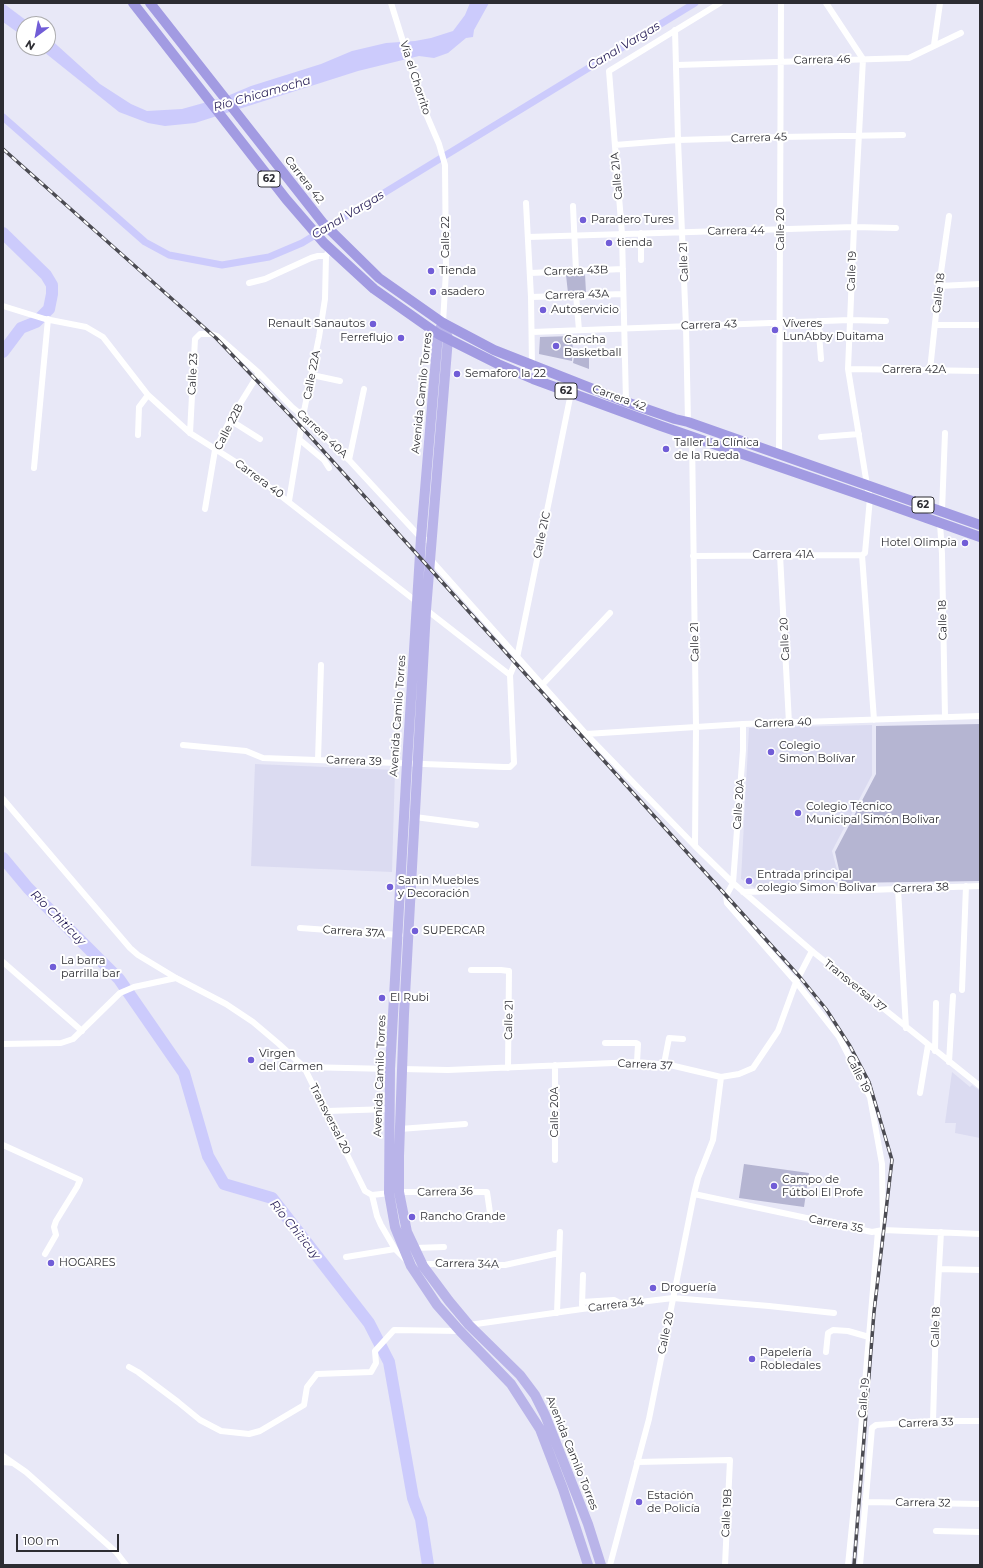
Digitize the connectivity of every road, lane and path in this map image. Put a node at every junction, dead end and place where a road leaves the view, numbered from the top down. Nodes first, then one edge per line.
1 (133, 3) edge
2 (150, 3) edge
3 (391, 3) edge
4 (720, 3) edge
5 (781, 3) edge
6 (826, 3) edge
7 (940, 3) edge
8 (675, 30) junction
9 (961, 33) dead end
10 (934, 44) junction
11 (863, 59) junction
12 (781, 61) junction
13 (677, 65) junction
14 (903, 135) dead end
15 (858, 136) junction
16 (780, 137) junction
17 (678, 140) junction
18 (615, 145) junction
19 (441, 152) joint
20 (526, 203) dead end
21 (573, 206) dead end
22 (949, 216) dead end
23 (854, 227) junction
24 (896, 228) dead end
25 (781, 230) junction
26 (683, 232) junction
27 (641, 233) junction
28 (574, 234) junction
29 (622, 234) junction
30 (528, 237) junction
31 (327, 249) junction
32 (642, 260) dead end
33 (623, 269) junction
34 (576, 271) junction
35 (530, 273) junction
36 (249, 283) dead end
37 (980, 284) edge
38 (939, 286) junction
39 (623, 294) junction
40 (576, 295) junction
41 (531, 297) junction
42 (3, 306) edge
43 (47, 319) junction
44 (850, 320) junction
45 (818, 321) junction
46 (886, 321) dead end
47 (780, 323) junction
48 (443, 324) junction
49 (935, 325) junction
50 (980, 325) edge
51 (686, 326) junction
52 (624, 328) junction
53 (578, 330) junction
54 (532, 332) junction
55 (438, 334) junction
56 (217, 336) joint
57 (448, 338) junction
58 (821, 359) dead end
59 (532, 366) junction
60 (848, 369) junction
61 (930, 370) junction
62 (980, 370) edge
63 (259, 373) junction
64 (312, 376) junction
65 (340, 381) dead end
66 (364, 389) dead end
67 (572, 393) junction
68 (148, 395) junction
69 (626, 402) junction
70 (304, 416) junction
71 (230, 420) junction
72 (688, 422) junction
73 (945, 432) dead end
74 (190, 433) junction
75 (138, 434) dead end
76 (859, 434) junction
77 (692, 437) junction
78 (821, 437) dead end
79 (260, 439) dead end
80 (300, 440) junction
81 (216, 450) junction
82 (780, 455) junction
83 (349, 460) junction
84 (34, 468) dead end
85 (329, 468) dead end
86 (867, 485) junction
87 (870, 498) junction
88 (289, 501) junction
89 (206, 509) dead end
90 (942, 511) junction
91 (940, 523) junction
92 (980, 525) edge
93 (421, 538) junction
94 (980, 538) edge
95 (432, 542) junction
96 (780, 555) junction
97 (862, 555) junction
98 (694, 556) junction
99 (431, 560) junction
100 (417, 602) junction
101 (426, 610) junction
102 (610, 613) dead end
103 (517, 658) junction
104 (321, 665) dead end
105 (510, 675) junction
106 (542, 685) junction
107 (980, 716) edge
108 (945, 717) junction
109 (874, 720) junction
110 (789, 723) junction
111 (744, 724) junction
112 (696, 727) junction
113 (586, 734) junction
114 (183, 745) dead end
115 (318, 760) junction
116 (407, 763) junction
117 (418, 763) junction
118 (3, 799) edge
119 (415, 817) junction
120 (476, 825) dead end
121 (695, 846) junction
122 (733, 883) junction
123 (966, 886) junction
124 (980, 886) edge
125 (898, 889) junction
126 (743, 892) junction
127 (300, 928) dead end
128 (397, 935) junction
129 (408, 936) junction
130 (812, 951) junction
131 (3, 962) edge
132 (471, 970) dead end
133 (176, 978) junction
134 (796, 982) junction
135 (962, 990) dead end
136 (953, 996) dead end
137 (936, 1003) dead end
138 (906, 1028) junction
139 (82, 1031) junction
140 (683, 1039) dead end
141 (605, 1043) dead end
142 (3, 1044) edge
143 (928, 1045) junction
144 (935, 1050) junction
145 (637, 1062) junction
146 (949, 1062) junction
147 (664, 1064) junction
148 (555, 1065) junction
149 (304, 1067) junction
150 (508, 1068) junction
151 (390, 1069) junction
152 (402, 1069) junction
153 (721, 1077) junction
154 (980, 1086) edge
155 (920, 1093) dead end
156 (390, 1109) junction
157 (327, 1112) junction
158 (466, 1124) dead end
159 (400, 1130) junction
160 (3, 1145) edge
161 (555, 1160) dead end
162 (394, 1193) junction
163 (694, 1194) junction
164 (372, 1195) junction
165 (491, 1220) dead end
166 (880, 1230) junction
167 (560, 1232) dead end
168 (941, 1232) junction
169 (980, 1234) edge
170 (444, 1247) dead end
171 (415, 1248) junction
172 (395, 1249) junction
173 (559, 1253) junction
174 (45, 1254) dead end
175 (346, 1257) dead end
176 (422, 1264) junction
177 (411, 1266) junction
178 (939, 1269) junction
179 (980, 1270) edge
180 (583, 1275) dead end
181 (673, 1298) junction
182 (582, 1305) junction
183 (557, 1313) junction
184 (834, 1313) dead end
185 (469, 1324) junction
186 (460, 1331) junction
187 (869, 1338) junction
188 (826, 1352) dead end
189 (129, 1367) dead end
190 (933, 1421) junction
191 (980, 1421) edge
192 (872, 1428) joint
193 (3, 1456) edge
194 (3, 1462) edge
195 (637, 1462) junction
196 (13, 1463) junction
197 (865, 1502) junction
198 (980, 1504) edge
199 (936, 1531) dead end
200 (980, 1532) edge
201 (126, 1565) edge
202 (588, 1565) edge
203 (601, 1565) edge
204 (610, 1565) edge
205 (725, 1565) edge
206 (848, 1565) edge
207 (860, 1565) edge

1 - 31 highway, Carrera 42 / 62
2 - 48 highway, Carrera 42 / 62
3 - 19 street, Vía el Chorrito
4 - 8 street
5 - 12 street, Calle 20
6 - 11 street
7 - 10 street
8 - 13 street, Calle 21
8 - 18 street, Calle 21A
9 - 10 street, Carrera 46
10 - 11 street, Carrera 46
11 - 12 street, Carrera 46
11 - 15 street, Calle 19
12 - 13 street, Carrera 46
12 - 16 street, Calle 20
13 - 17 street, Calle 21
14 - 15 street, Carrera 45
15 - 16 street, Carrera 45
15 - 23 street, Calle 19
16 - 17 street, Carrera 45
16 - 25 street, Calle 20
17 - 18 street, Carrera 45
17 - 26 street, Calle 21
18 - 29 street, Calle 21A
19 - 48 street, Calle 22
20 - 30 street
21 - 28 street
22 - 38 street, Calle 18
23 - 24 street, Carrera 44
23 - 25 street, Carrera 44
23 - 44 street, Calle 19
25 - 26 street, Carrera 44
25 - 47 street, Calle 20
26 - 27 street, Carrera 44
26 - 51 street, Calle 21
27 - 29 street, Carrera 44
27 - 32 street
28 - 29 street, Carrera 44
28 - 30 street, Carrera 44
28 - 34 street
29 - 33 street, Calle 21A
30 - 35 street
31 - 36 street
31 - 55 highway, Carrera 42 / 62
31 - 64 street, Calle 22A
33 - 34 street, Carrera 43B
33 - 39 street, Calle 21A
34 - 35 street, Carrera 43B
35 - 41 street
37 - 38 street
38 - 49 street, Calle 18
39 - 40 street, Carrera 43A
39 - 52 street, Calle 21A
40 - 41 street, Carrera 43A
40 - 53 street
41 - 54 street
42 - 43 street, Carrera 40
43 - 68 street, Carrera 40
43 - 84 street
44 - 45 street, Carrera 43
44 - 46 street, Carrera 43
44 - 60 street, Calle 19
45 - 47 street, Carrera 43
45 - 58 street
47 - 51 street, Carrera 43
47 - 82 street, Calle 20
48 - 55 main road, Avenida Camilo Torres
48 - 57 main road, Avenida Camilo Torres
48 - 59 highway, Carrera 42 / 62
49 - 50 street
49 - 61 street, Calle 18
51 - 52 street, Carrera 43
51 - 72 street, Calle 21
52 - 53 street, Carrera 43
52 - 69 street, Calle 21A
53 - 54 street, Carrera 43
54 - 59 street
55 - 57 highway, Carrera 42 / 62
55 - 93 main road, Avenida Camilo Torres
56 - 63 street, Carrera 40A
56 - 74 street, Calle 23
57 - 67 highway, Carrera 42 / 62
57 - 95 main road, Avenida Camilo Torres
59 - 69 highway, Carrera 42 / 62
60 - 61 street, Carrera 42A
60 - 76 street, Calle 19
61 - 62 street, Carrera 42A
63 - 70 street, Carrera 40A
63 - 71 street, Calle 22B
64 - 65 street
64 - 70 street, Calle 22A
66 - 83 street
67 - 77 highway, Carrera 42 / 62
67 - 103 street, Calle 21C
68 - 74 street, Carrera 40
68 - 75 street
69 - 72 highway, Carrera 42 / 62
70 - 80 street, Calle 22A
70 - 83 street, Carrera 40A
71 - 79 street
71 - 81 street, Calle 22B
72 - 82 highway, Carrera 42 / 62
73 - 90 street
74 - 81 street, Carrera 40
76 - 78 street
76 - 86 street, Calle 19
77 - 87 highway, Carrera 42 / 62
77 - 98 street, Calle 21
80 - 85 street
80 - 88 street, Calle 22A
81 - 88 street, Carrera 40
81 - 89 street, Calle 22B
82 - 86 highway, Carrera 42 / 62
83 - 93 street, Carrera 40A
86 - 87 street, Calle 19
86 - 90 highway, Carrera 42 / 62
87 - 91 highway, Carrera 42 / 62
87 - 97 street, Calle 19
88 - 100 street, Carrera 40
90 - 92 highway, Carrera 42 / 62
91 - 94 highway, Carrera 42 / 62
91 - 108 street, Calle 18
93 - 95 street
93 - 100 main road, Avenida Camilo Torres
95 - 99 main road, Avenida Camilo Torres
96 - 97 street, Carrera 41A
96 - 98 street, Carrera 41A
96 - 110 street, Calle 20
97 - 109 street
98 - 112 street, Calle 21
99 - 101 main road, Avenida Camilo Torres
99 - 103 street
100 - 101 street, Carrera 40
100 - 116 main road, Avenida Camilo Torres
101 - 105 street, Carrera 40
101 - 117 main road, Avenida Camilo Torres
102 - 106 street
103 - 105 street, Calle 21C
103 - 106 street
104 - 115 street
105 - 117 street, Carrera 39
106 - 113 street
107 - 108 street, Carrera 40
108 - 109 street, Carrera 40
109 - 110 street, Carrera 40
110 - 111 street, Carrera 40
111 - 112 street, Carrera 40
111 - 122 street, Calle 20A
112 - 113 street, Carrera 40
112 - 121 street, Calle 21
113 - 121 street
114 - 115 street, Carrera 39
115 - 116 street, Carrera 39
116 - 117 street, Carrera 39
116 - 128 main road, Avenida Camilo Torres
117 - 119 main road, Avenida Camilo Torres
118 - 133 street
119 - 120 street
119 - 129 main road, Avenida Camilo Torres
121 - 122 street
122 - 126 street, Transversal 37
122 - 134 street
123 - 124 street, Carrera 38
123 - 125 street, Carrera 38
123 - 135 street
125 - 126 street, Carrera 38
125 - 138 street
126 - 130 street, Transversal 37
127 - 128 street, Carrera 37A
128 - 129 street, Carrera 37A
128 - 151 main road, Avenida Camilo Torres
129 - 152 main road, Avenida Camilo Torres
130 - 134 street, Carrera 37
130 - 138 street, Transversal 37
131 - 139 street
132 - 150 street, Calle 21
133 - 139 street
133 - 149 street, Transversal 20
134 - 153 street, Carrera 37
134 - 166 street, Calle 19
136 - 146 street
137 - 144 street
138 - 143 street, Transversal 37
139 - 142 street
140 - 147 street
141 - 145 street
143 - 144 street, Transversal 37
143 - 155 street
144 - 146 street, Transversal 37
145 - 147 street, Carrera 37
145 - 148 street, Carrera 37
146 - 154 street, Transversal 37
147 - 153 street, Carrera 37
148 - 150 street, Carrera 37
148 - 161 street, Calle 20A
149 - 151 street
149 - 157 street, Transversal 20
150 - 152 street, Carrera 37
151 - 156 main road, Avenida Camilo Torres
152 - 159 main road, Avenida Camilo Torres
153 - 163 street, Calle 20
156 - 157 street
156 - 162 main road, Avenida Camilo Torres
157 - 164 street, Transversal 20
158 - 159 street
159 - 162 main road, Avenida Camilo Torres
160 - 174 street
162 - 164 street
162 - 165 street, Carrera 36
162 - 171 main road, Avenida Camilo Torres
162 - 177 main road, Avenida Camilo Torres
163 - 166 street, Carrera 35
163 - 181 street, Calle 20
164 - 172 street, Transversal 20
166 - 168 street, Carrera 35
166 - 187 street, Calle 19
167 - 173 street
168 - 169 street, Carrera 35
168 - 178 street, Calle 18
170 - 171 street
171 - 176 main road, Avenida Camilo Torres
172 - 175 street
172 - 177 street, Transversal 20
173 - 176 street, Carrera 34A
173 - 183 street
176 - 185 main road, Avenida Camilo Torres
177 - 186 main road, Avenida Camilo Torres
178 - 179 street
178 - 190 street, Calle 18
180 - 182 street
181 - 182 street, Carrera 34
181 - 184 street, Carrera 34
181 - 195 street, Calle 20
182 - 183 street, Carrera 34
183 - 185 street, Carrera 34
185 - 203 main road, Avenida Camilo Torres
186 - 189 street
186 - 202 main road, Avenida Camilo Torres
187 - 188 street
187 - 206 street, Calle 19
190 - 191 street, Carrera 33
190 - 192 street, Carrera 33
192 - 197 street, Calle 19
193 - 196 street
194 - 196 street
195 - 204 street, Calle 20
195 - 205 street, Calle 19B
196 - 201 street
197 - 198 street, Carrera 32
197 - 207 street, Calle 19
199 - 200 street

